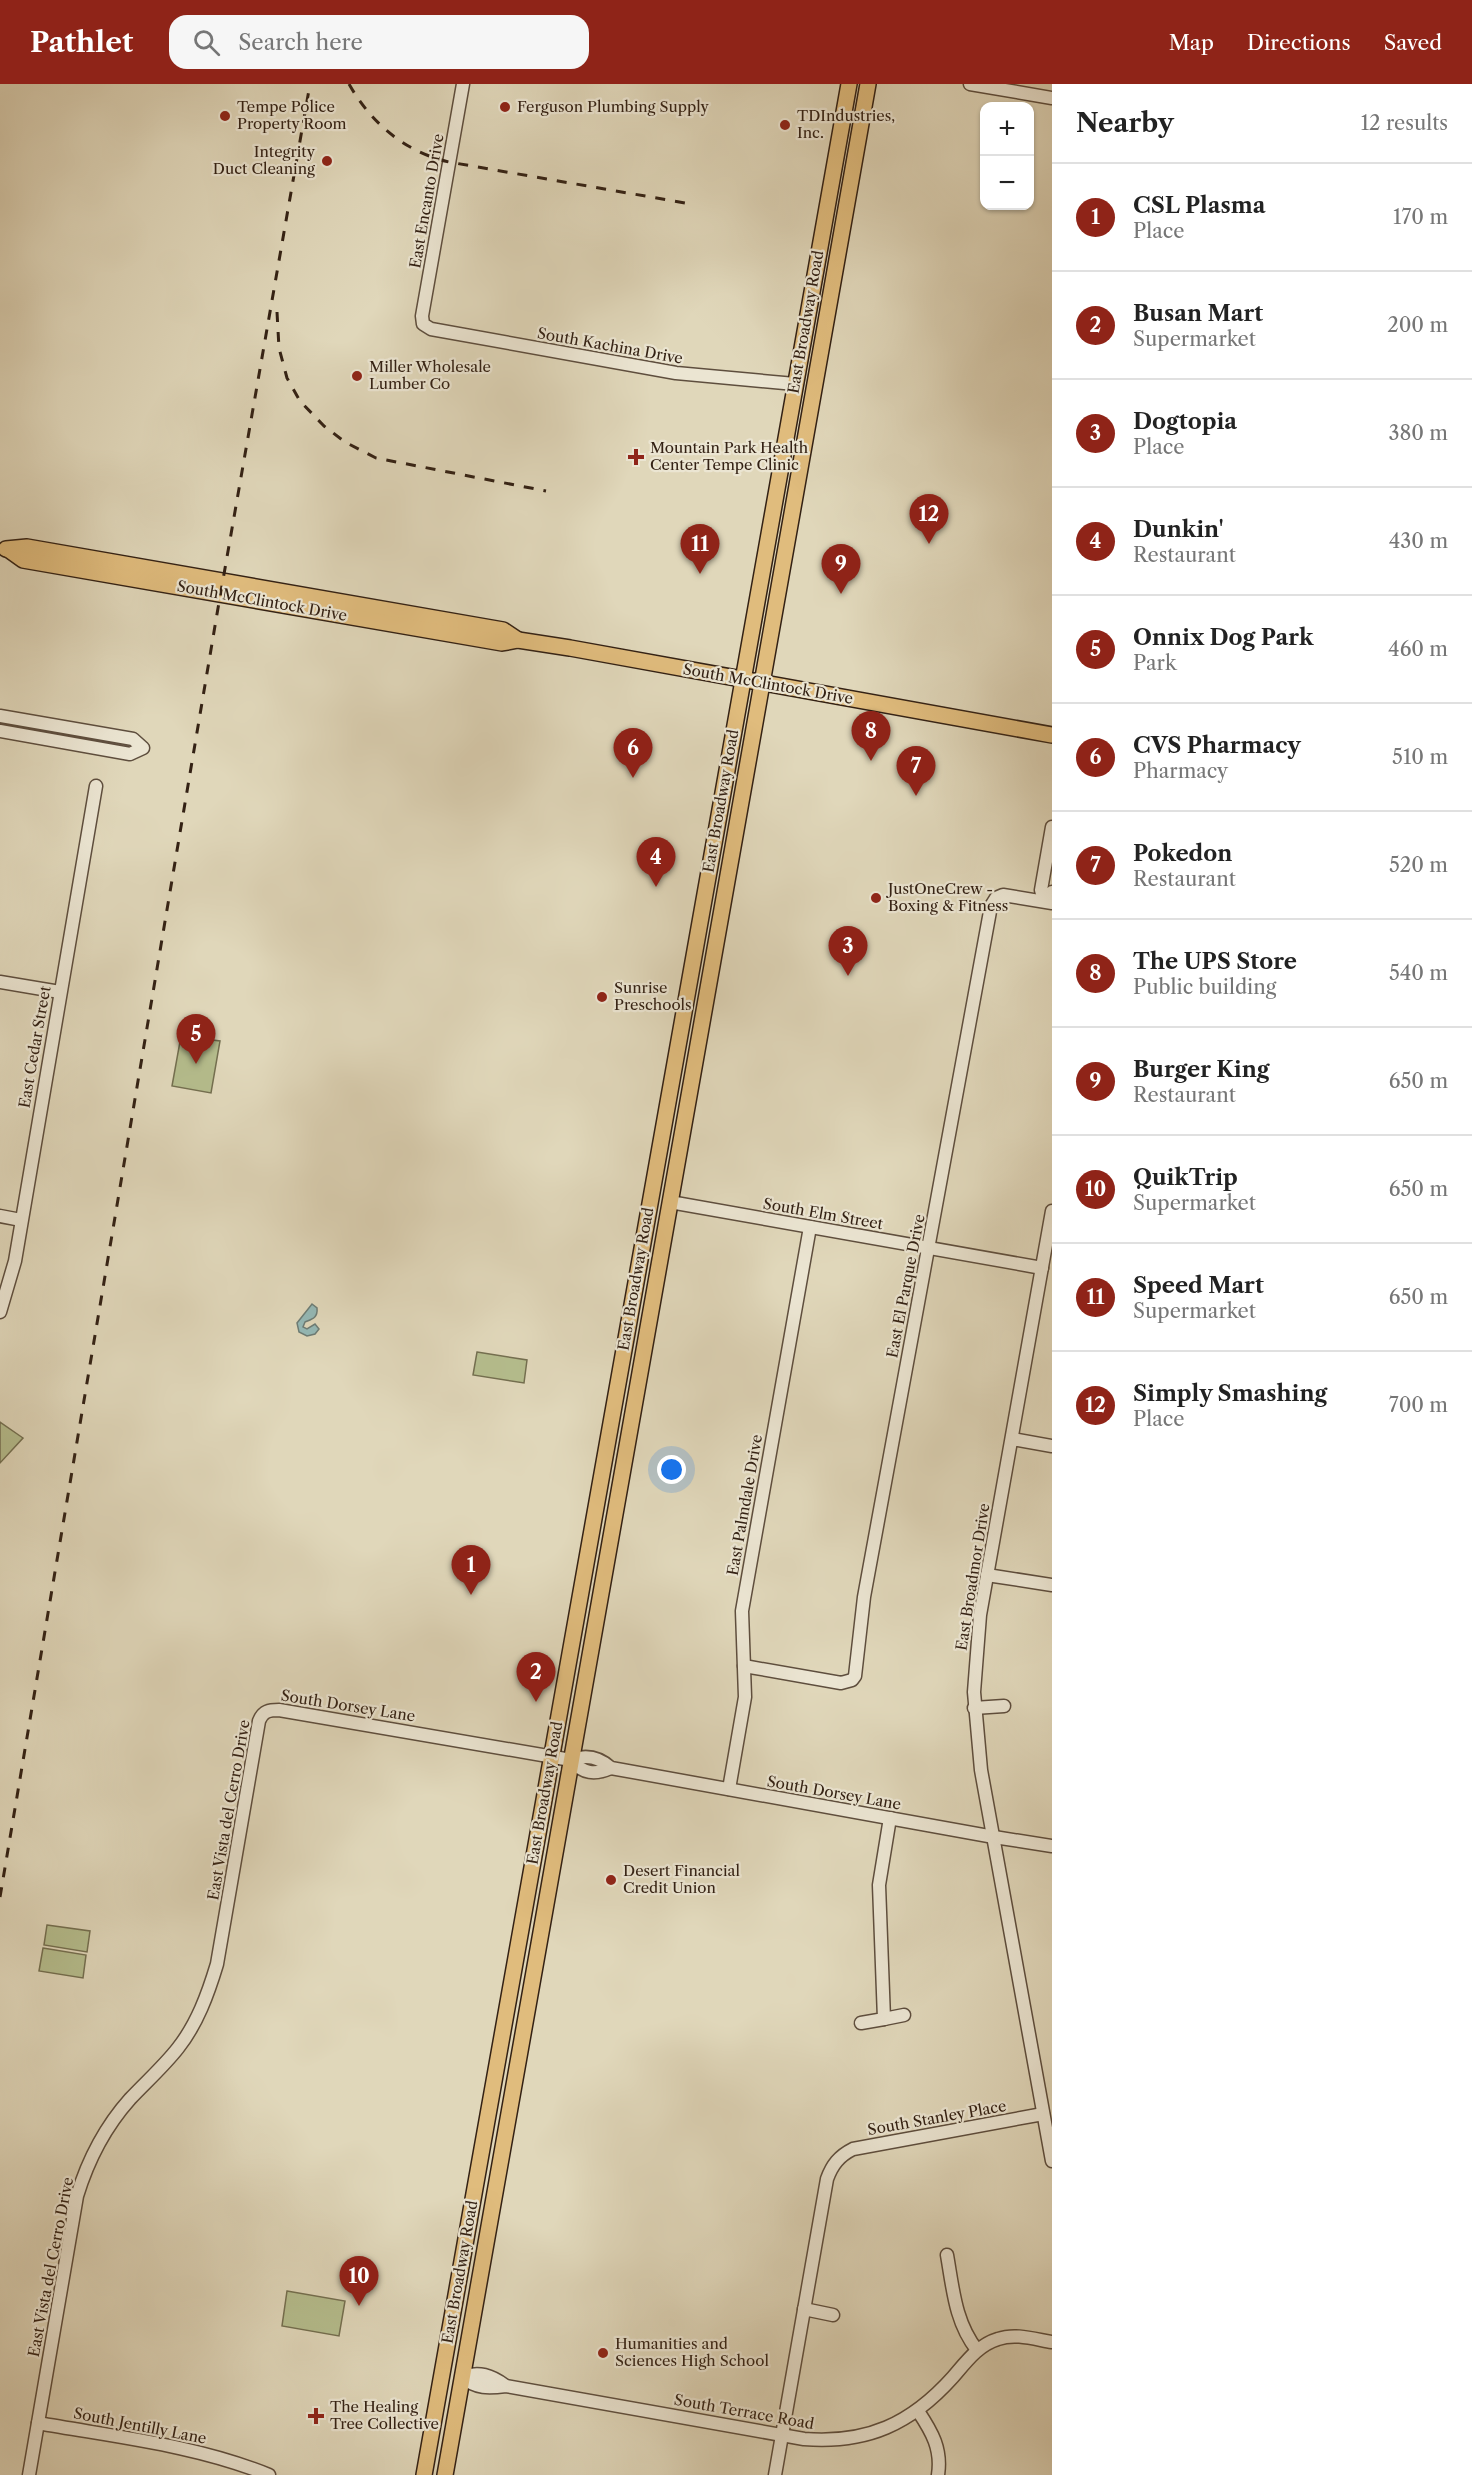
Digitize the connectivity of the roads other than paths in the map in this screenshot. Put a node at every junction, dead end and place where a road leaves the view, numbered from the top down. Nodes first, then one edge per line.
1 (463, 84) edge
2 (849, 84) edge
3 (868, 84) edge
4 (970, 84) edge
5 (1002, 87) edge
6 (1052, 99) edge
7 (423, 324) joint
8 (816, 380) junction
9 (795, 384) junction
10 (785, 440) junction
11 (798, 481) junction
12 (5, 549) edge
13 (742, 678) junction
14 (763, 682) junction
15 (0, 716) edge
16 (0, 731) edge
17 (1052, 735) edge
18 (96, 786) dead end
19 (1052, 827) edge
20 (1049, 899) edge
21 (695, 945) junction
22 (715, 949) junction
23 (0, 982) edge
24 (60, 992) junction
25 (650, 1198) junction
26 (670, 1202) junction
27 (1052, 1211) edge
28 (0, 1216) edge
29 (21, 1220) junction
30 (810, 1227) junction
31 (929, 1248) junction
32 (1042, 1268) junction
33 (0, 1312) edge
34 (1011, 1439) junction
35 (1052, 1446) edge
36 (601, 1474) junction
37 (621, 1480) junction
38 (987, 1575) junction
39 (1052, 1585) edge
40 (744, 1666) junction
41 (1004, 1706) dead end
42 (974, 1708) junction
43 (262, 1714) joint
44 (551, 1757) junction
45 (571, 1760) junction
46 (729, 1789) junction
47 (890, 1818) junction
48 (994, 1837) junction
49 (1052, 1846) edge
50 (510, 1989) junction
51 (530, 1993) junction
52 (904, 2015) dead end
53 (884, 2019) junction
54 (861, 2023) dead end
55 (1043, 2114) junction
56 (1052, 2161) edge
57 (480, 2164) junction
58 (499, 2167) junction
59 (947, 2255) dead end
60 (804, 2309) junction
61 (833, 2315) dead end
62 (1052, 2342) edge
63 (977, 2350) junction
64 (442, 2374) junction
65 (462, 2378) junction
66 (918, 2411) junction
67 (46, 2424) junction
68 (782, 2435) junction
69 (29, 2475) edge
70 (269, 2475) edge
71 (424, 2475) edge
72 (445, 2475) edge
73 (775, 2475) edge
74 (938, 2475) edge

1 - 7 street, East Encanto Drive
2 - 9 main road, East Broadway Road
3 - 8 main road, East Broadway Road
4 - 5 street
5 - 6 street
7 - 9 street, South Kachina Drive
8 - 9 main road
8 - 11 main road, East Broadway Road
9 - 10 main road, East Broadway Road
10 - 11 main road
10 - 13 main road, East Broadway Road
11 - 14 main road, East Broadway Road
12 - 13 main road, South McClintock Drive
13 - 14 main road, South McClintock Drive
13 - 21 main road, East Broadway Road
14 - 17 main road, South McClintock Drive
14 - 22 main road, East Broadway Road
15 - 16 street
18 - 24 street, East Cedar Street
19 - 20 street
20 - 31 street, East El Parque Drive
21 - 22 main road
21 - 25 main road, East Broadway Road
22 - 26 main road, East Broadway Road
23 - 24 street
24 - 29 street, East Cedar Street
25 - 26 main road
25 - 36 main road, East Broadway Road
26 - 30 street, South Elm Street
26 - 37 main road, East Broadway Road
27 - 32 street, East Broadmor Drive
28 - 29 street
29 - 33 street, East Cedar Street
30 - 31 street, South Elm Street
30 - 40 street, East Palmdale Drive
31 - 32 street, South Elm Street
31 - 40 street, East El Parque Drive
32 - 34 street, East Broadmor Drive
34 - 35 street
34 - 38 street, East Broadmor Drive
36 - 37 main road
36 - 44 main road, East Broadway Road
37 - 45 main road, East Broadway Road
38 - 39 street
38 - 42 street, East Broadmor Drive
40 - 46 street, East Palmdale Drive
41 - 42 street
42 - 48 street, East Broadmor Drive
43 - 44 street, South Dorsey Lane
43 - 67 street, East Vista del Cerro Drive
44 - 45 street, South Dorsey Lane
44 - 50 main road, East Broadway Road
45 - 46 street, South Dorsey Lane
45 - 51 main road, East Broadway Road
46 - 47 street, South Dorsey Lane
47 - 48 street, South Dorsey Lane
47 - 53 street
48 - 49 street, South Dorsey Lane
48 - 55 street, East Broadmor Drive
50 - 51 main road
50 - 57 main road, East Broadway Road
51 - 58 main road, East Broadway Road
52 - 53 street
53 - 54 street
55 - 56 street, East Broadmor Drive
55 - 60 street, South Stanley Place
57 - 58 main road
57 - 64 main road, East Broadway Road
58 - 65 main road, East Broadway Road
59 - 63 street
60 - 61 street
60 - 68 street
62 - 63 street, South Terrace Road
63 - 66 street, South Terrace Road
64 - 65 main road
64 - 71 main road, East Broadway Road
65 - 68 street, South Terrace Road
65 - 72 main road, East Broadway Road
66 - 68 street, South Terrace Road
66 - 74 street
67 - 69 street, East Vista del Cerro Drive
67 - 70 street, South Jentilly Lane
68 - 73 street

